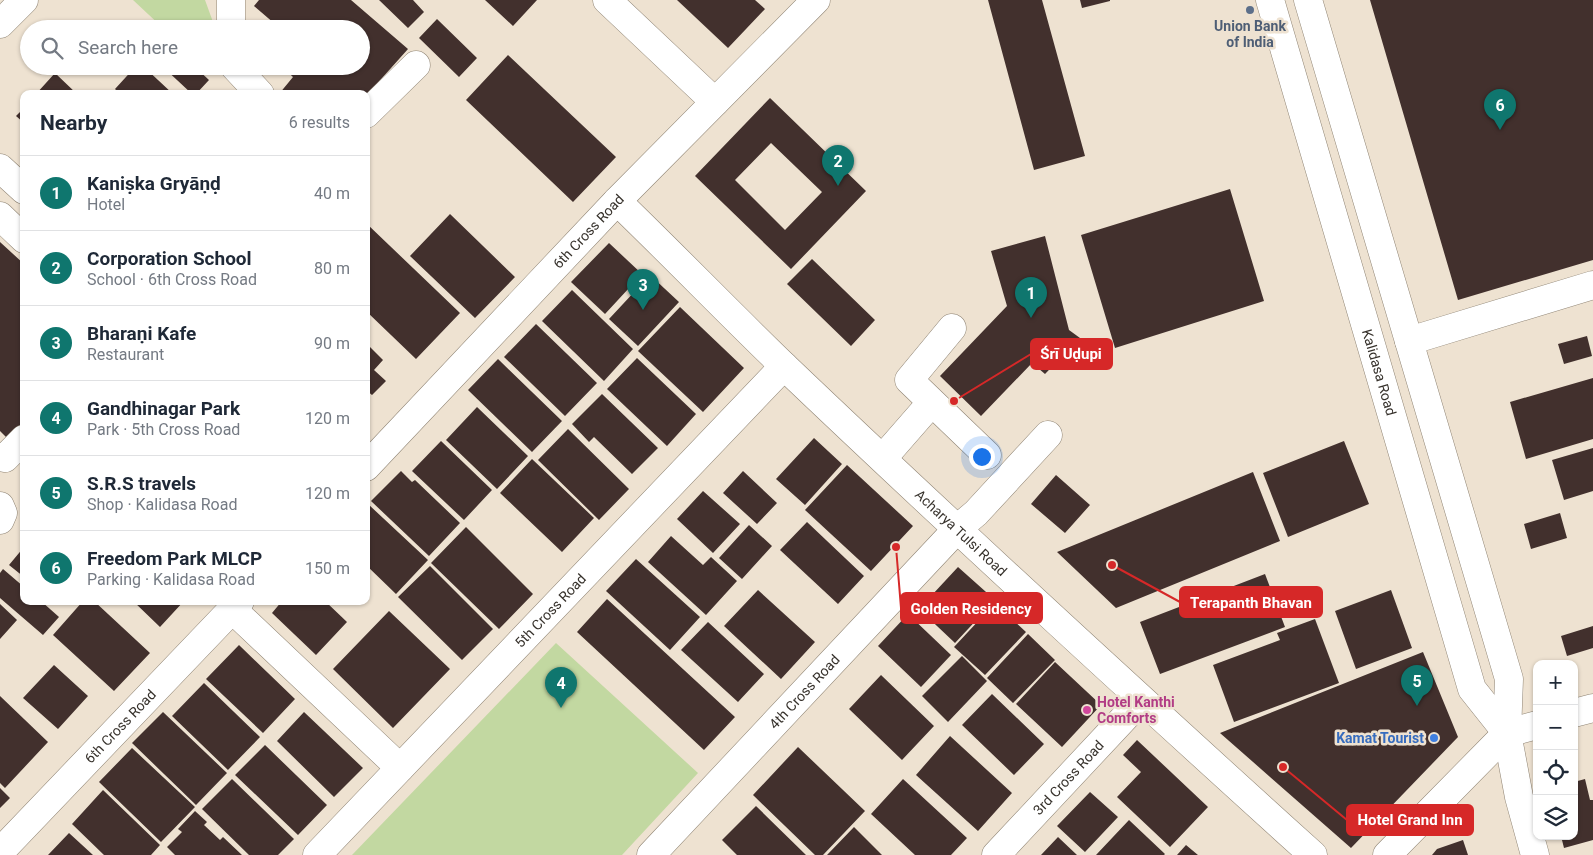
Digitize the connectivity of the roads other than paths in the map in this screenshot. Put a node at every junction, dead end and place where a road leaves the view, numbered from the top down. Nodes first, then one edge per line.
1 (24, 0) edge
2 (231, 0) edge
3 (606, 0) edge
4 (816, 0) edge
5 (1270, 0) edge
6 (1308, 0) edge
7 (231, 20) edge
8 (0, 24) edge
9 (416, 65) dead end
10 (242, 75) edge
11 (256, 90) edge
12 (715, 102) junction
13 (370, 110) edge
14 (0, 168) edge
15 (20, 186) edge
16 (617, 201) junction
17 (0, 216) edge
18 (20, 235) edge
19 (1593, 285) edge
20 (1401, 311) junction
21 (1364, 323) junction
22 (952, 328) dead end
23 (1409, 341) junction
24 (784, 366) junction
25 (931, 402) junction
26 (1048, 435) dead end
27 (20, 443) edge
28 (987, 455) dead end
29 (0, 458) edge
30 (882, 458) junction
31 (370, 463) edge
32 (0, 506) edge
33 (0, 520) edge
34 (957, 529) junction
35 (236, 605) edge
36 (1141, 700) junction
37 (1593, 708) edge
38 (1578, 712) edge
39 (1533, 726) edge
40 (1507, 733) junction
41 (400, 768) junction
42 (0, 852) edge
43 (317, 855) edge
44 (651, 855) edge
45 (996, 855) edge
46 (1312, 855) edge
47 (1386, 855) edge
48 (1535, 855) edge

1 - 8 street
2 - 7 street
3 - 12 street
4 - 12 street, 6th Cross Road
5 - 21 street, Kalidasa Road
6 - 20 street, Kalidasa Road
9 - 13 street
10 - 11 street
12 - 16 street, 6th Cross Road
14 - 15 street
16 - 24 street, Acharya Tulsi Road
16 - 31 street, 6th Cross Road
17 - 18 street
19 - 23 street
20 - 21 street
20 - 23 street, Kalidasa Road
21 - 40 street, Kalidasa Road
22 - 25 street
23 - 40 street, Kalidasa Road
24 - 30 street, Acharya Tulsi Road
24 - 41 street, 5th Cross Road
25 - 28 street
25 - 30 street
26 - 34 street, 4th Cross Road
27 - 29 street
30 - 34 street, Acharya Tulsi Road
32 - 33 street
34 - 36 street, Acharya Tulsi Road
34 - 44 street, 4th Cross Road
35 - 41 street
35 - 42 street, 6th Cross Road
36 - 45 street, 3rd Cross Road
36 - 46 street, Acharya Tulsi Road
37 - 38 street
39 - 40 street
40 - 47 street
40 - 48 street, Kalidasa Road
41 - 43 street, 5th Cross Road

